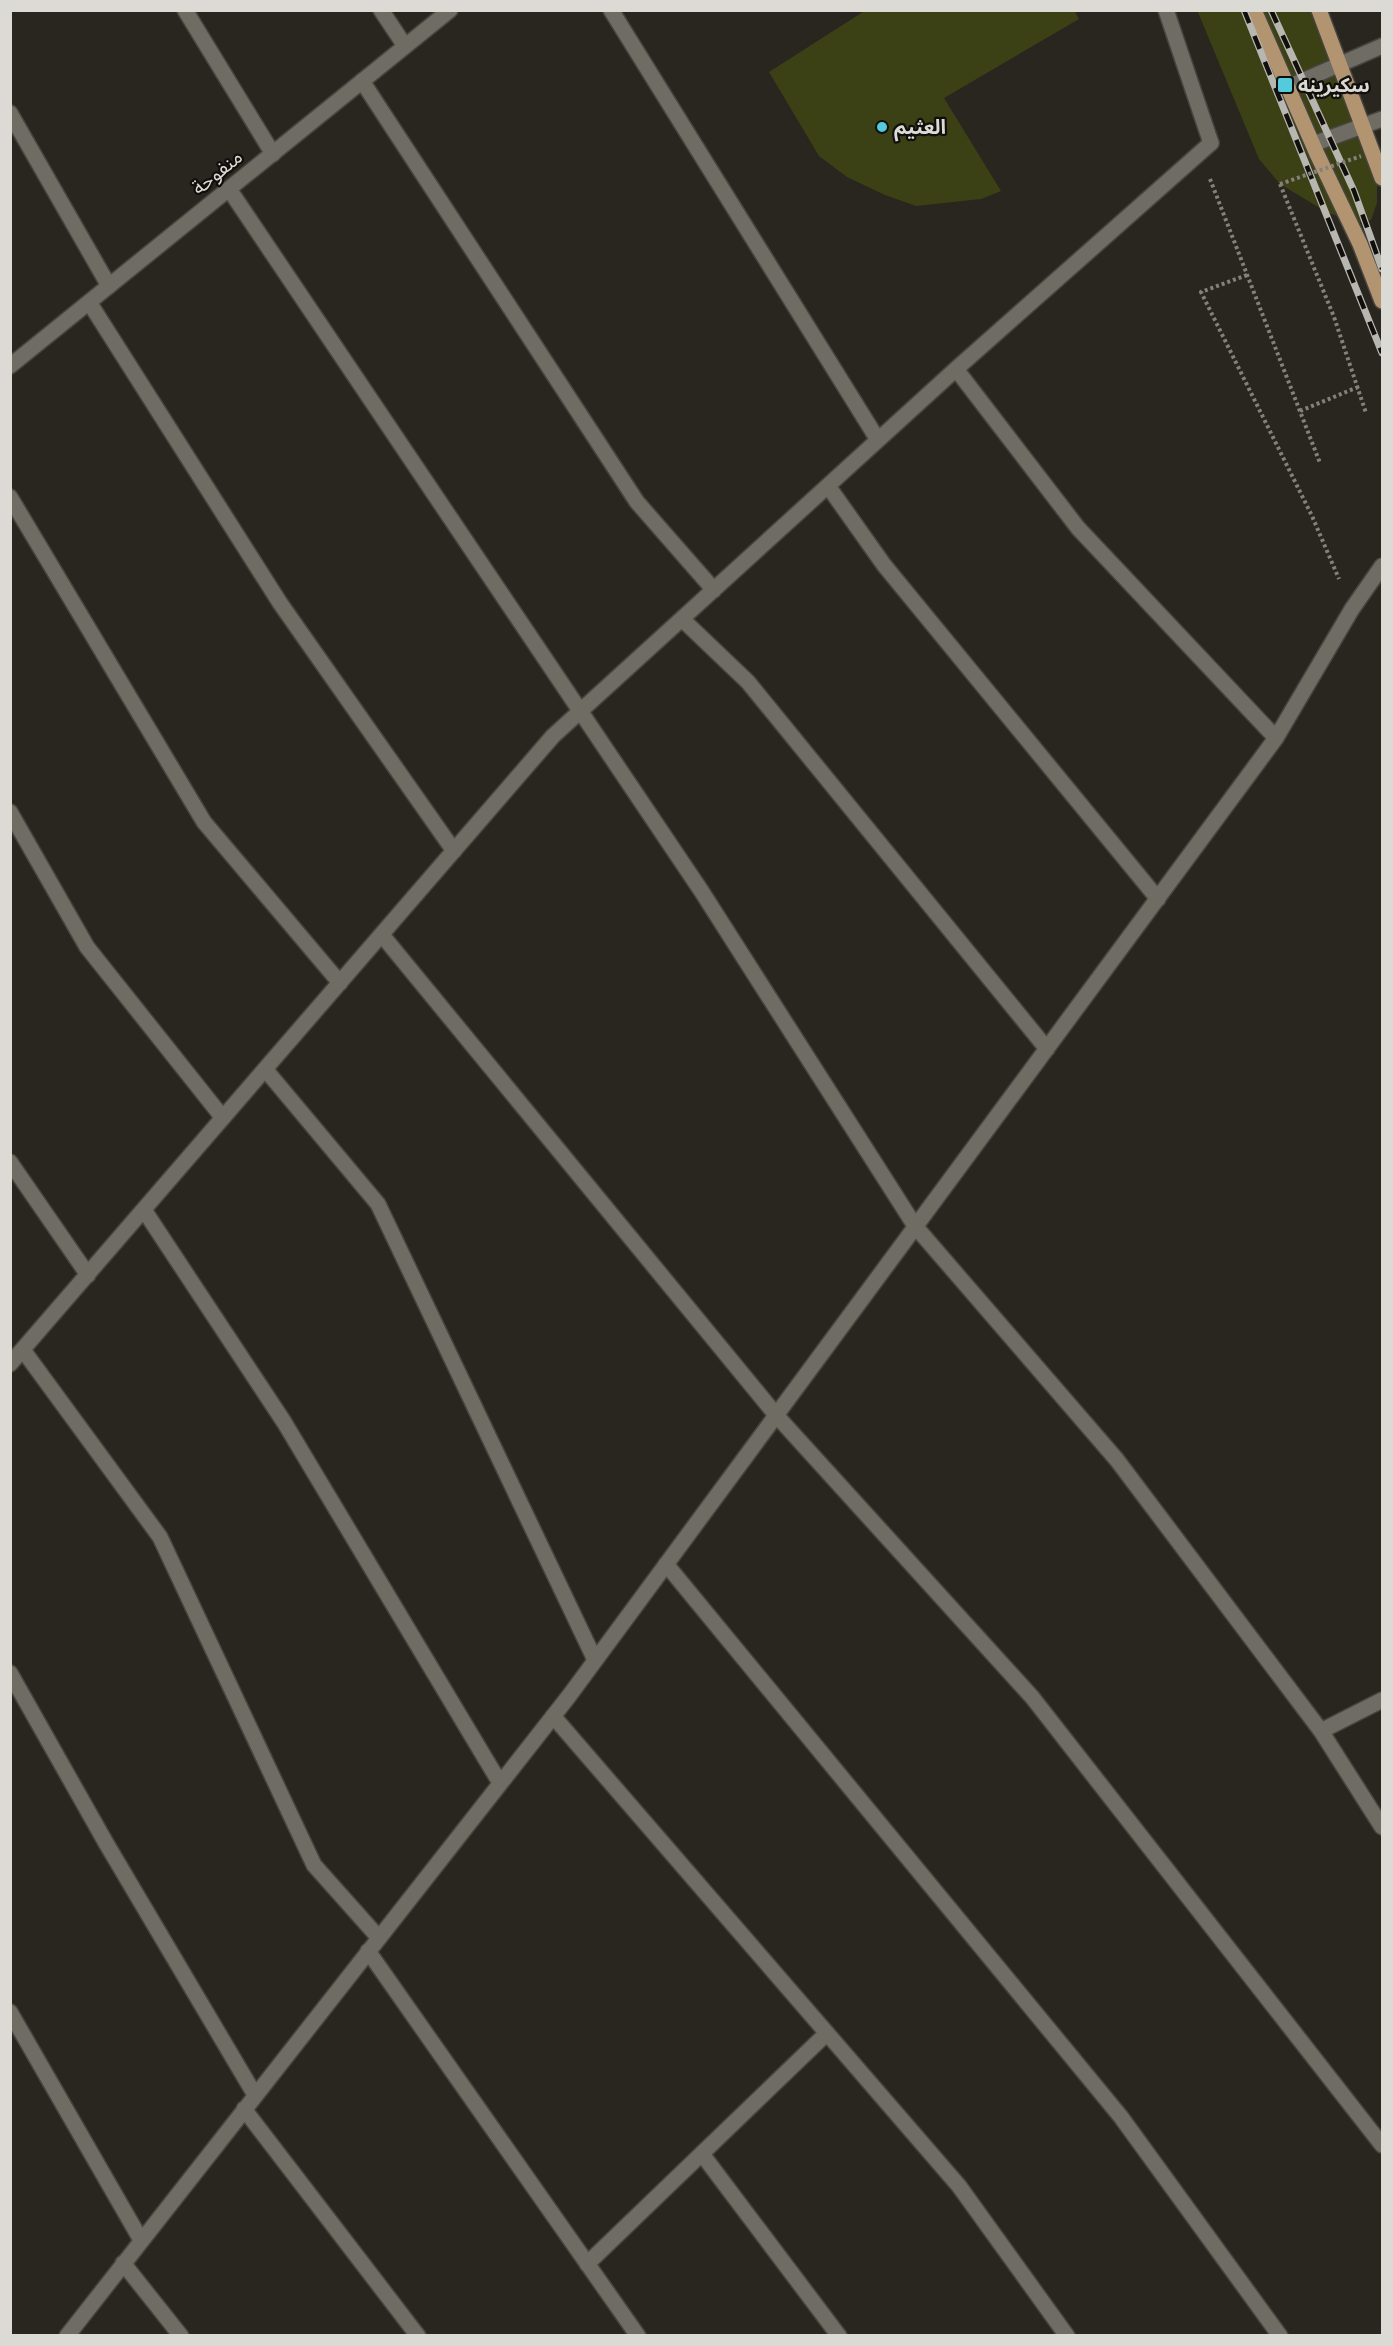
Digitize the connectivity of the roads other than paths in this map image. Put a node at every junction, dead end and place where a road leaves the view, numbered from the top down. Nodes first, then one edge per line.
1 (185, 10) edge
2 (381, 10) edge
3 (450, 10) edge
4 (611, 10) edge
5 (1166, 10) edge
6 (1254, 10) edge
7 (1319, 10) edge
8 (405, 46) junction
9 (1383, 46) edge
10 (1340, 64) junction
11 (362, 81) junction
12 (1288, 87) junction
13 (10, 113) edge
14 (1383, 119) edge
15 (1363, 126) junction
16 (1313, 144) junction
17 (273, 154) junction
18 (1383, 178) edge
19 (229, 189) junction
20 (109, 286) junction
21 (1383, 301) edge
22 (89, 303) junction
23 (10, 366) edge
24 (956, 369) junction
25 (878, 440) junction
26 (828, 486) junction
27 (10, 497) edge
28 (1383, 566) edge
29 (714, 590) junction
30 (682, 619) junction
31 (580, 711) junction
32 (1276, 738) junction
33 (10, 812) edge
34 (454, 851) junction
35 (1158, 899) junction
36 (382, 935) junction
37 (340, 983) junction
38 (1047, 1049) junction
39 (265, 1069) junction
40 (223, 1118) junction
41 (10, 1162) edge
42 (144, 1210) junction
43 (915, 1227) junction
44 (88, 1275) junction
45 (23, 1350) junction
46 (10, 1364) edge
47 (776, 1415) junction
48 (666, 1564) junction
49 (595, 1660) junction
50 (10, 1673) edge
51 (1383, 1700) edge
52 (552, 1716) junction
53 (1321, 1731) junction
54 (500, 1783) junction
55 (1383, 1827) edge
56 (379, 1938) junction
57 (368, 1952) junction
58 (10, 2012) edge
59 (828, 2033) junction
60 (255, 2095) junction
61 (244, 2109) junction
62 (1383, 2145) edge
63 (702, 2154) junction
64 (141, 2240) junction
65 (123, 2263) junction
66 (587, 2264) junction
67 (67, 2336) edge
68 (181, 2336) edge
69 (418, 2336) edge
70 (638, 2336) edge
71 (839, 2336) edge
72 (1067, 2336) edge
73 (1280, 2336) edge

1 - 17 street
2 - 8 street
3 - 8 street, منفوحة
4 - 25 street
5 - 24 street
6 - 12 main road
7 - 10 main road
8 - 11 street, منفوحة
9 - 10 street
10 - 12 street
10 - 15 main road
11 - 17 street, منفوحة
11 - 29 street
12 - 16 main road
13 - 20 street
14 - 15 street
15 - 16 street
15 - 18 main road
16 - 21 main road
17 - 19 street, منفوحة
19 - 20 street, منفوحة
19 - 31 street
20 - 22 street, منفوحة
22 - 23 street, منفوحة
22 - 34 street
24 - 25 street
24 - 32 street
25 - 26 street
26 - 29 street
26 - 35 street
27 - 37 street
28 - 32 street
29 - 30 street
30 - 31 street
30 - 38 street
31 - 34 street
31 - 43 street
32 - 35 street
33 - 40 street
34 - 36 street
35 - 38 street
36 - 37 street
36 - 47 street
37 - 39 street
38 - 43 street
39 - 40 street
39 - 49 street
40 - 42 street
41 - 44 street
42 - 44 street
42 - 54 street
43 - 47 street
43 - 53 street
44 - 45 street
45 - 46 street
45 - 56 street
47 - 48 street
47 - 62 street
48 - 49 street
48 - 73 street
49 - 52 street
50 - 60 street
51 - 53 street
52 - 54 street
52 - 59 street
53 - 55 street
54 - 56 street
56 - 57 street
57 - 60 street
57 - 66 street
58 - 64 street
59 - 63 street
59 - 72 street
60 - 61 street
61 - 64 street
61 - 69 street
63 - 66 street
63 - 71 street
64 - 65 street
65 - 67 street
65 - 68 street
66 - 70 street

